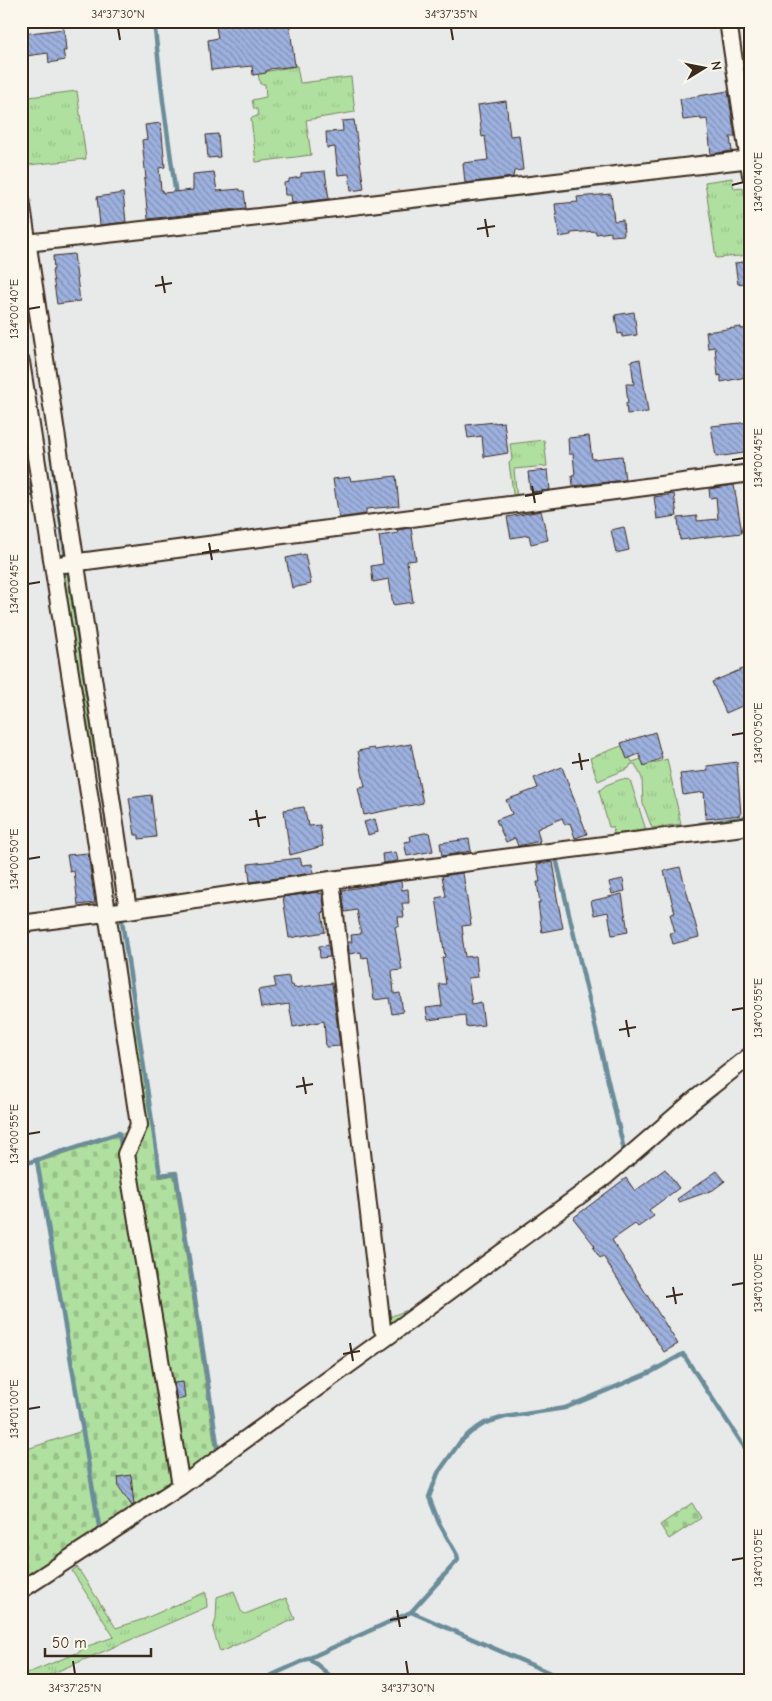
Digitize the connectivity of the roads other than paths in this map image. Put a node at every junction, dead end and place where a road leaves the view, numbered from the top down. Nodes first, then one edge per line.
1 (728, 21) edge
2 (750, 165) edge
3 (21, 200) edge
4 (23, 241) edge
5 (21, 362) edge
6 (751, 473) edge
7 (65, 564) junction
8 (751, 826) edge
9 (331, 880) junction
10 (127, 905) junction
11 (107, 908) junction
12 (21, 924) edge
13 (751, 1055) edge
14 (385, 1334) junction
15 (181, 1486) junction
16 (21, 1590) edge

1 - 2 street
2 - 4 street
3 - 4 street
4 - 7 street
5 - 7 street
6 - 7 street
7 - 10 street
7 - 11 street
8 - 9 street
9 - 10 street
9 - 14 street
10 - 11 street
11 - 12 street
11 - 15 street
13 - 14 street
14 - 15 street
15 - 16 street

